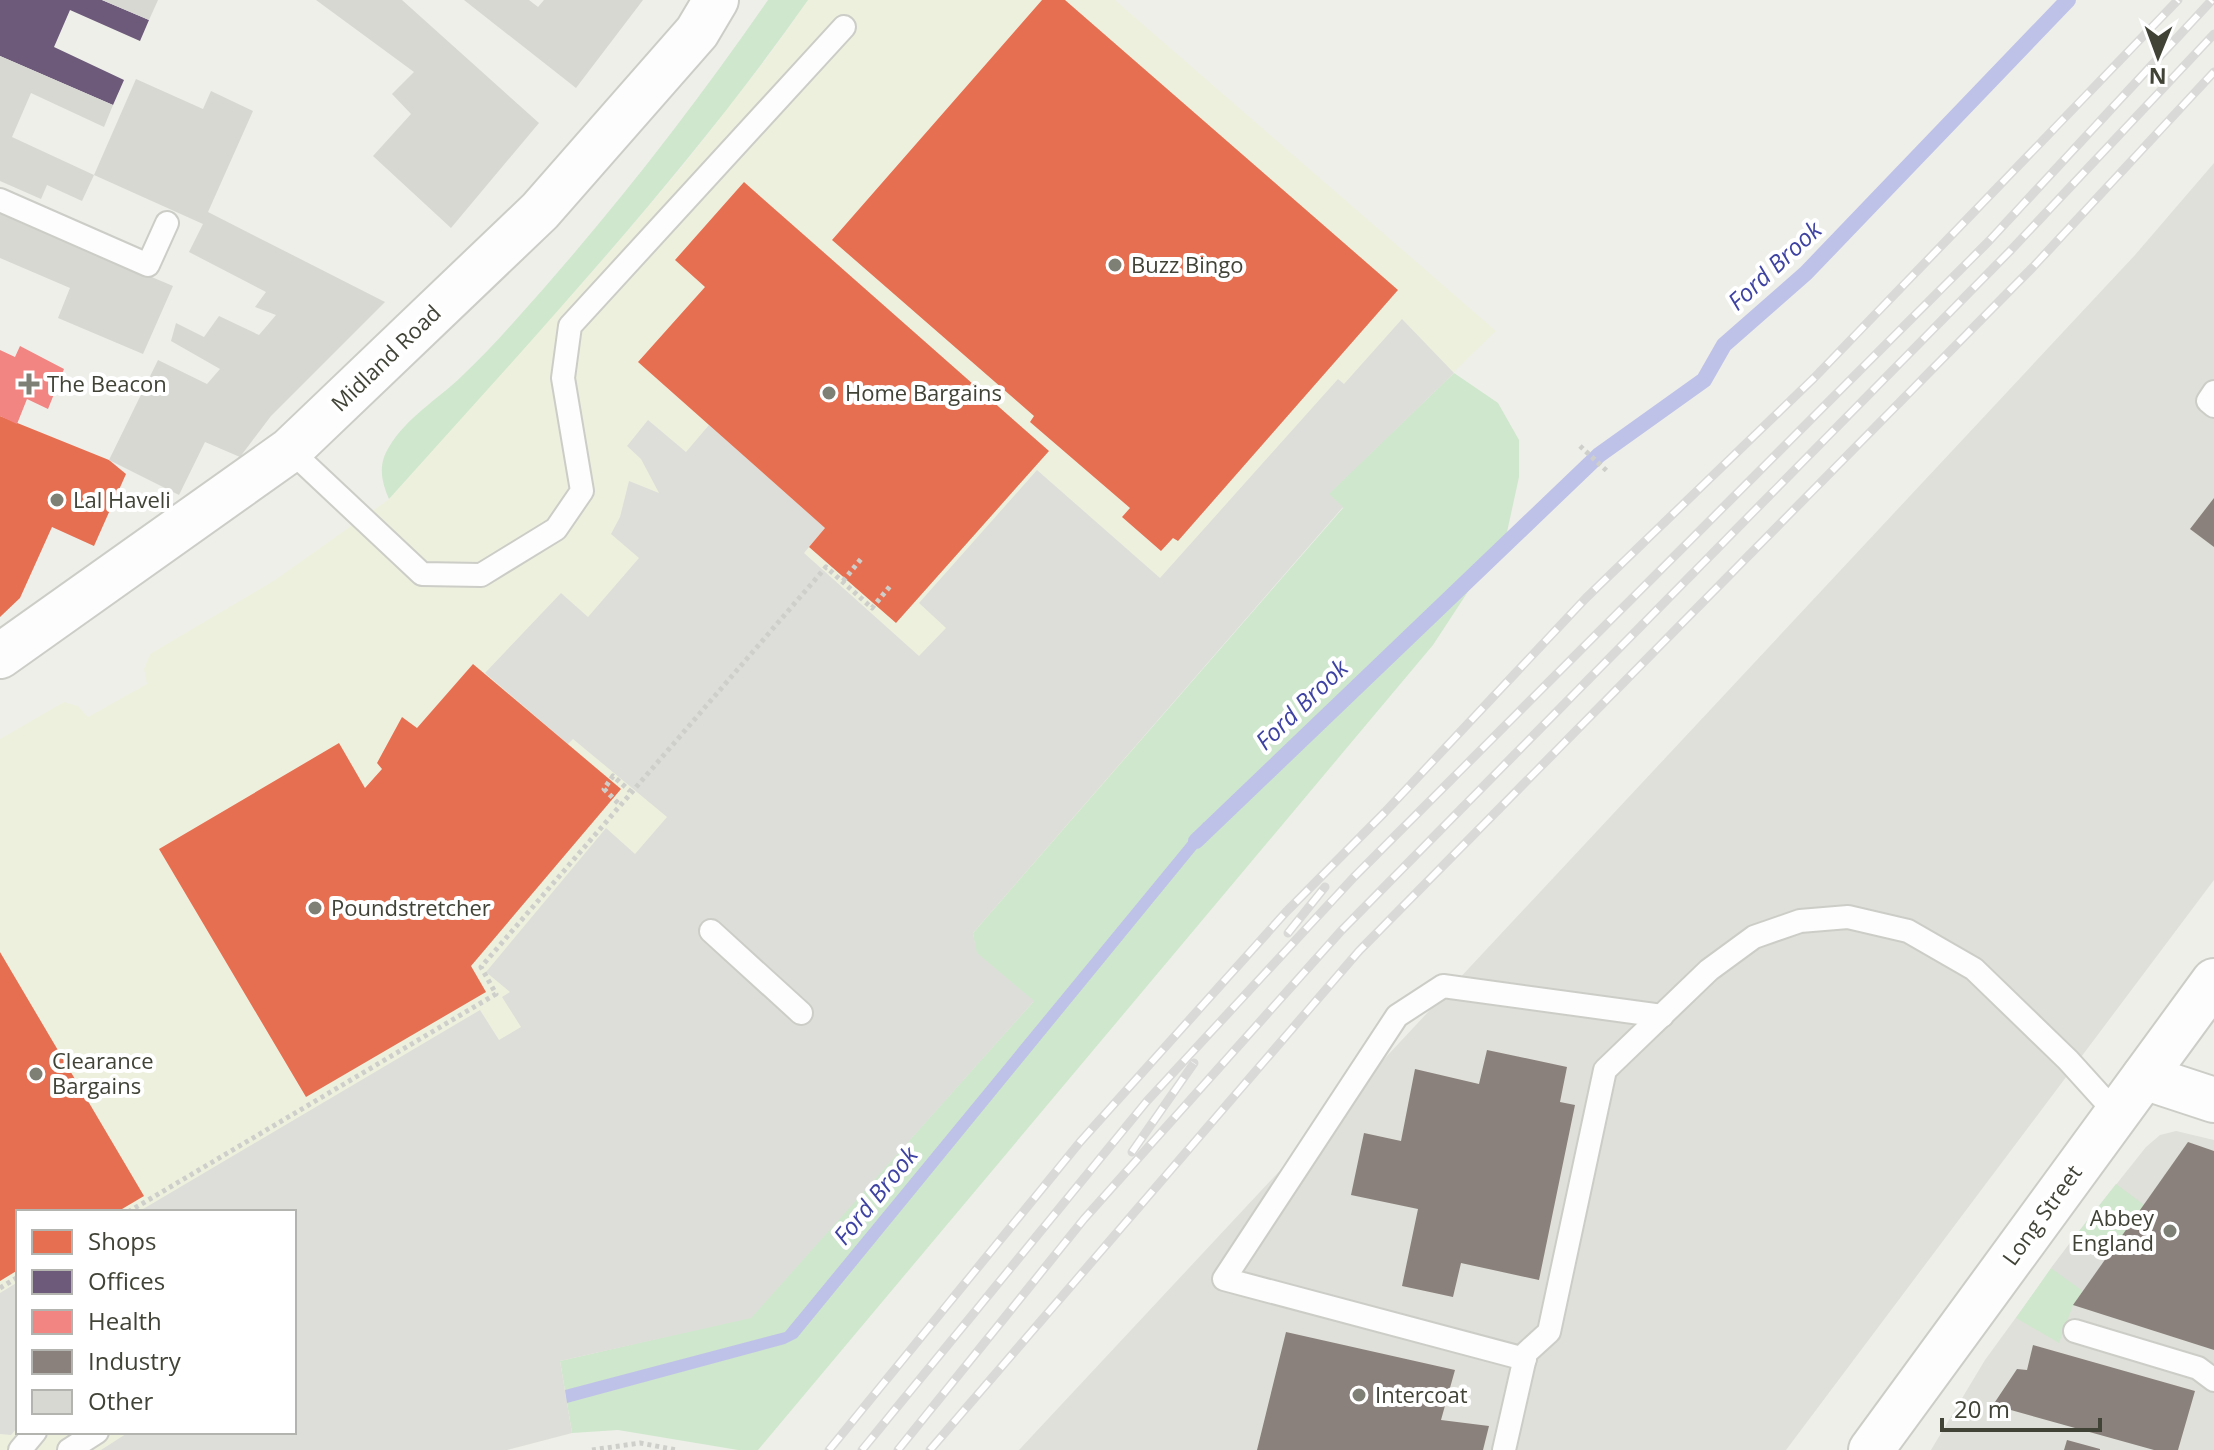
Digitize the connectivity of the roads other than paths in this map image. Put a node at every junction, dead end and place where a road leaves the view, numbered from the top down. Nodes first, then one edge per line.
1 (716, 0) edge
2 (844, 27) dead end
3 (0, 200) edge
4 (167, 223) dead end
5 (2214, 392) edge
6 (2214, 406) edge
7 (290, 450) junction
8 (0, 656) edge
9 (711, 931) dead end
10 (2214, 981) edge
11 (801, 1013) dead end
12 (1662, 1016) junction
13 (2144, 1077) junction
14 (2214, 1100) edge
15 (2116, 1113) junction
16 (2075, 1331) dead end
17 (1525, 1359) junction
18 (2214, 1380) edge
19 (33, 1434) edge
20 (94, 1434) edge
21 (20, 1450) edge
22 (69, 1450) edge
23 (1504, 1450) edge
24 (1871, 1450) edge

1 - 7 street, Midland Road
2 - 7 lane
3 - 4 lane
5 - 6 lane
7 - 8 street, Midland Road
9 - 11 lane
10 - 13 street, Long Street
12 - 15 lane
12 - 17 lane
12 - 17 lane
13 - 14 street
13 - 15 street, Long Street
15 - 24 street, Long Street
16 - 18 lane
17 - 23 lane
19 - 21 lane
20 - 22 lane

